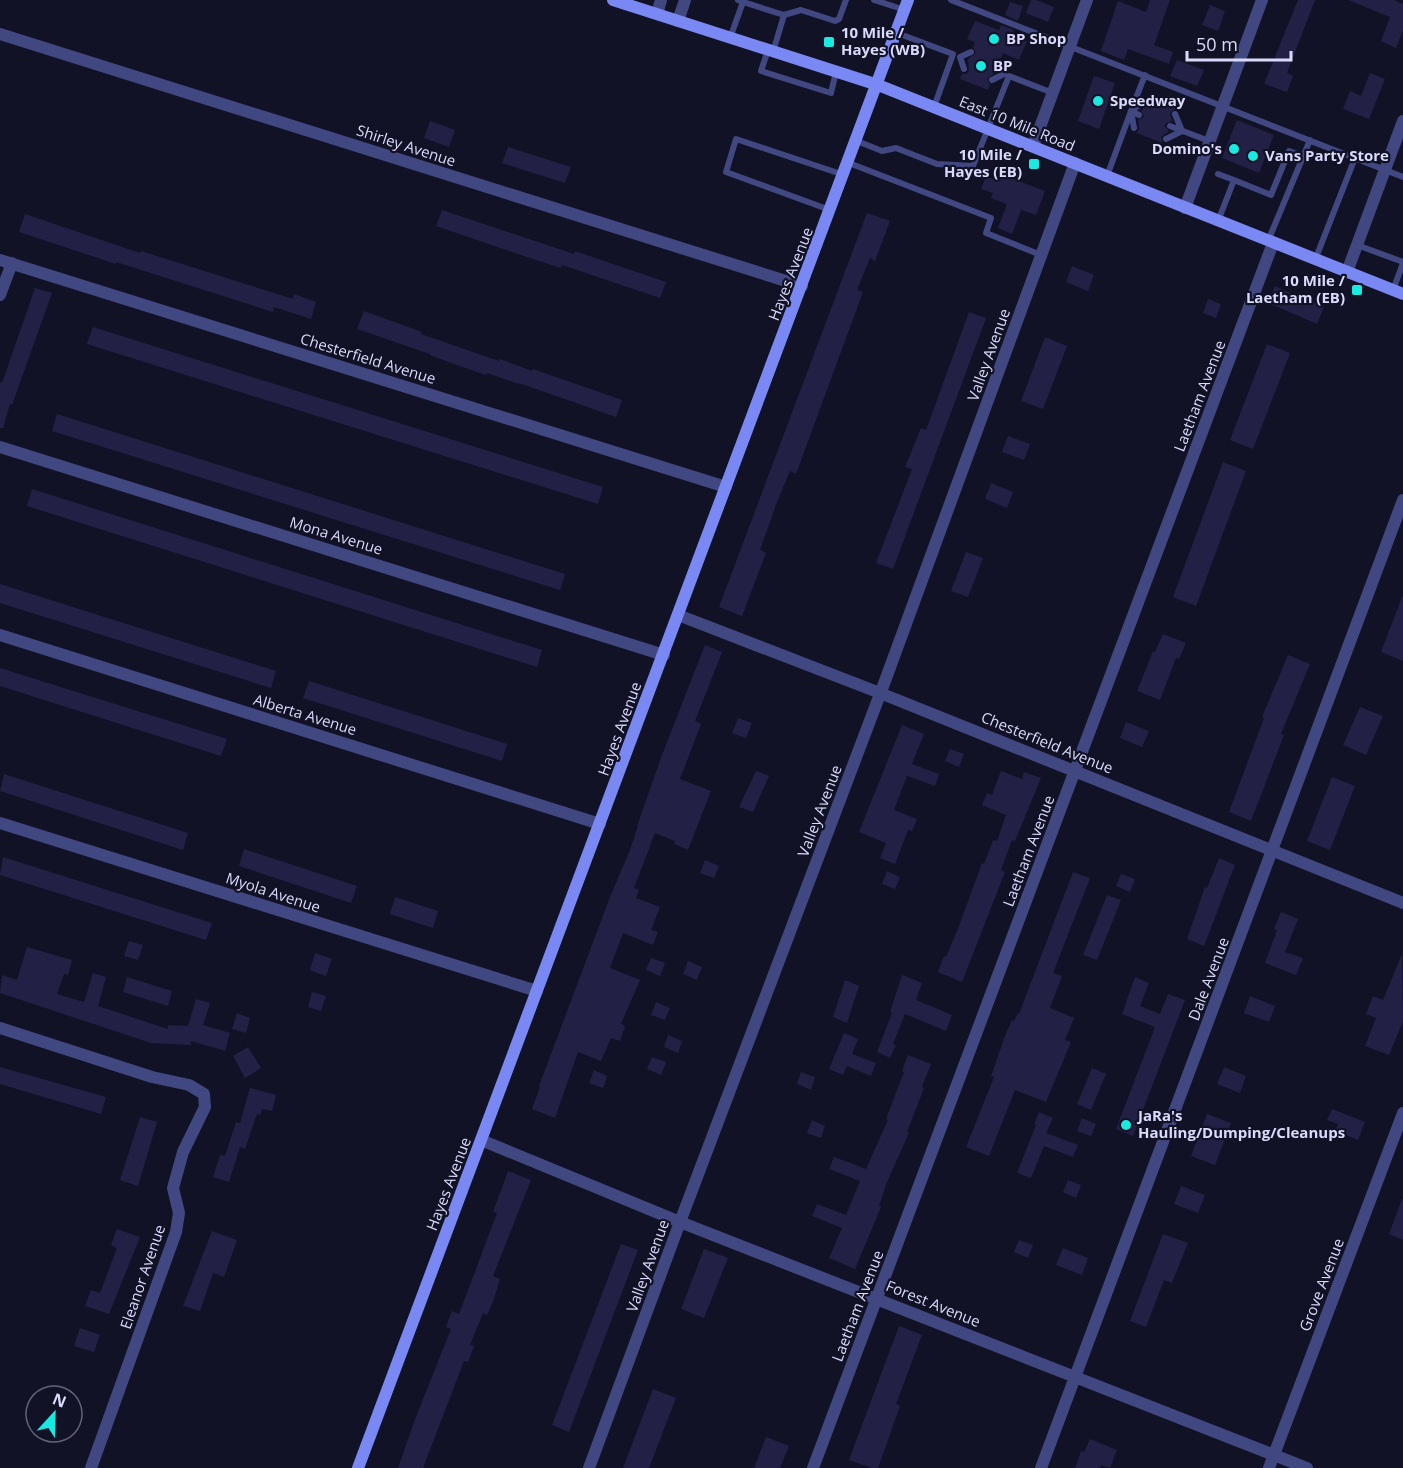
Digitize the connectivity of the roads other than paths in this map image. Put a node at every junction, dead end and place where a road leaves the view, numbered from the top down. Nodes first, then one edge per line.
1 (613, 0) edge
2 (662, 0) edge
3 (686, 0) edge
4 (846, 0) edge
5 (874, 0) edge
6 (951, 0) edge
7 (1087, 0) edge
8 (1262, 0) edge
9 (740, 1) edge
10 (907, 5) edge
11 (657, 14) junction
12 (784, 15) junction
13 (678, 21) junction
14 (897, 33) junction
15 (0, 34) edge
16 (730, 38) junction
17 (1070, 45) junction
18 (770, 51) junction
19 (971, 52) dead end
20 (957, 56) junction
21 (968, 60) dead end
22 (999, 63) dead end
23 (964, 69) dead end
24 (996, 71) dead end
25 (837, 72) junction
26 (1006, 75) junction
27 (1145, 75) junction
28 (992, 80) dead end
29 (878, 86) junction
30 (1053, 93) junction
31 (1144, 102) dead end
32 (1223, 106) junction
33 (934, 107) junction
34 (1131, 111) junction
35 (1175, 114) dead end
36 (1139, 115) dead end
37 (1403, 121) edge
38 (1170, 126) dead end
39 (1134, 128) dead end
40 (988, 129) junction
41 (1182, 131) junction
42 (1166, 139) dead end
43 (1310, 140) junction
44 (857, 141) junction
45 (1210, 141) junction
46 (1033, 146) junction
47 (1303, 156) junction
48 (1354, 158) junction
49 (1075, 163) junction
50 (846, 169) junction
51 (1385, 170) junction
52 (1218, 174) dead end
53 (1107, 176) junction
54 (1403, 177) edge
55 (1234, 180) junction
56 (1185, 208) junction
57 (831, 211) junction
58 (1218, 221) junction
59 (1270, 242) junction
60 (1357, 245) junction
61 (1041, 255) junction
62 (1315, 260) junction
63 (6, 262) edge
64 (1403, 263) edge
65 (1347, 272) junction
66 (802, 286) junction
67 (1398, 292) edge
68 (0, 295) edge
69 (0, 447) edge
70 (726, 488) junction
71 (1403, 500) edge
72 (678, 615) junction
73 (0, 635) edge
74 (664, 655) junction
75 (880, 693) junction
76 (1075, 771) junction
77 (0, 823) edge
78 (600, 824) junction
79 (1273, 850) junction
80 (1403, 903) edge
81 (537, 992) junction
82 (0, 1028) edge
83 (1403, 1113) edge
84 (481, 1140) junction
85 (680, 1222) junction
86 (878, 1298) junction
87 (1076, 1376) junction
88 (1274, 1455) junction
89 (91, 1468) edge
90 (358, 1468) edge
91 (589, 1468) edge
92 (813, 1468) edge
93 (1041, 1468) edge
94 (1269, 1468) edge
95 (1307, 1468) edge

1 - 11 street, East 10 Mile Road
2 - 11 street
3 - 13 street
4 - 12 lane
5 - 10 lane
6 - 17 lane
7 - 17 street
8 - 32 street
9 - 12 lane
9 - 16 lane
10 - 14 street, Hayes Avenue
11 - 13 street, East 10 Mile Road
12 - 18 lane
13 - 16 street, East 10 Mile Road
14 - 20 lane
14 - 29 street, Hayes Avenue
15 - 66 street, Shirley Avenue
16 - 18 street, East 10 Mile Road
17 - 27 lane
17 - 30 street
18 - 25 street, East 10 Mile Road
18 - 25 lane
19 - 20 lane
20 - 21 lane
20 - 23 lane
20 - 33 lane
22 - 26 lane
24 - 26 lane
25 - 29 street, East 10 Mile Road
26 - 28 lane
26 - 30 lane
26 - 40 lane
27 - 32 lane
27 - 34 lane
29 - 33 street, East 10 Mile Road
29 - 44 street, Hayes Avenue
30 - 46 street
31 - 34 lane
32 - 43 lane
32 - 45 street
33 - 40 street, East 10 Mile Road
34 - 36 lane
34 - 39 lane
34 - 53 lane
35 - 41 lane
37 - 51 street
38 - 41 lane
40 - 44 lane
40 - 46 street, East 10 Mile Road
41 - 42 lane
41 - 45 lane
43 - 47 lane
43 - 48 lane
44 - 50 street, Hayes Avenue
45 - 56 street
46 - 49 street, East 10 Mile Road
47 - 55 lane
47 - 59 lane
48 - 51 lane
48 - 62 lane
49 - 53 street, East 10 Mile Road
49 - 61 street, Valley Avenue
50 - 57 street, Hayes Avenue
50 - 57 lane
50 - 61 lane
51 - 54 lane
51 - 60 street
52 - 55 lane
53 - 56 street, East 10 Mile Road
55 - 58 lane
56 - 58 street, East 10 Mile Road
57 - 66 street, Hayes Avenue
58 - 59 street, East 10 Mile Road
59 - 62 street, East 10 Mile Road
59 - 76 street, Laetham Avenue
60 - 64 lane
60 - 65 street
61 - 75 street, Valley Avenue
62 - 65 street, East 10 Mile Road
63 - 68 street
63 - 70 street, Chesterfield Avenue
64 - 67 lane
65 - 67 street, East 10 Mile Road
66 - 70 street, Hayes Avenue
69 - 74 street, Mona Avenue
70 - 72 street, Hayes Avenue
71 - 79 street, Dale Avenue
72 - 74 street, Hayes Avenue
72 - 75 street, Chesterfield Avenue
73 - 78 street, Alberta Avenue
74 - 78 street, Hayes Avenue
75 - 76 street, Chesterfield Avenue
75 - 85 street, Valley Avenue
76 - 79 street, Chesterfield Avenue
76 - 86 street, Laetham Avenue
77 - 81 street, Myola Avenue
78 - 81 street, Hayes Avenue
79 - 80 street, Chesterfield Avenue
79 - 87 street, Dale Avenue
81 - 84 street, Hayes Avenue
82 - 89 street, Eleanor Avenue
83 - 88 street, Grove Avenue
84 - 85 street, Forest Avenue
84 - 90 street, Hayes Avenue
85 - 86 street, Forest Avenue
85 - 91 street, Valley Avenue
86 - 87 street, Forest Avenue
86 - 92 street, Laetham Avenue
87 - 88 street, Forest Avenue
87 - 93 street, Dale Avenue
88 - 94 street, Grove Avenue
88 - 95 street, Forest Avenue

